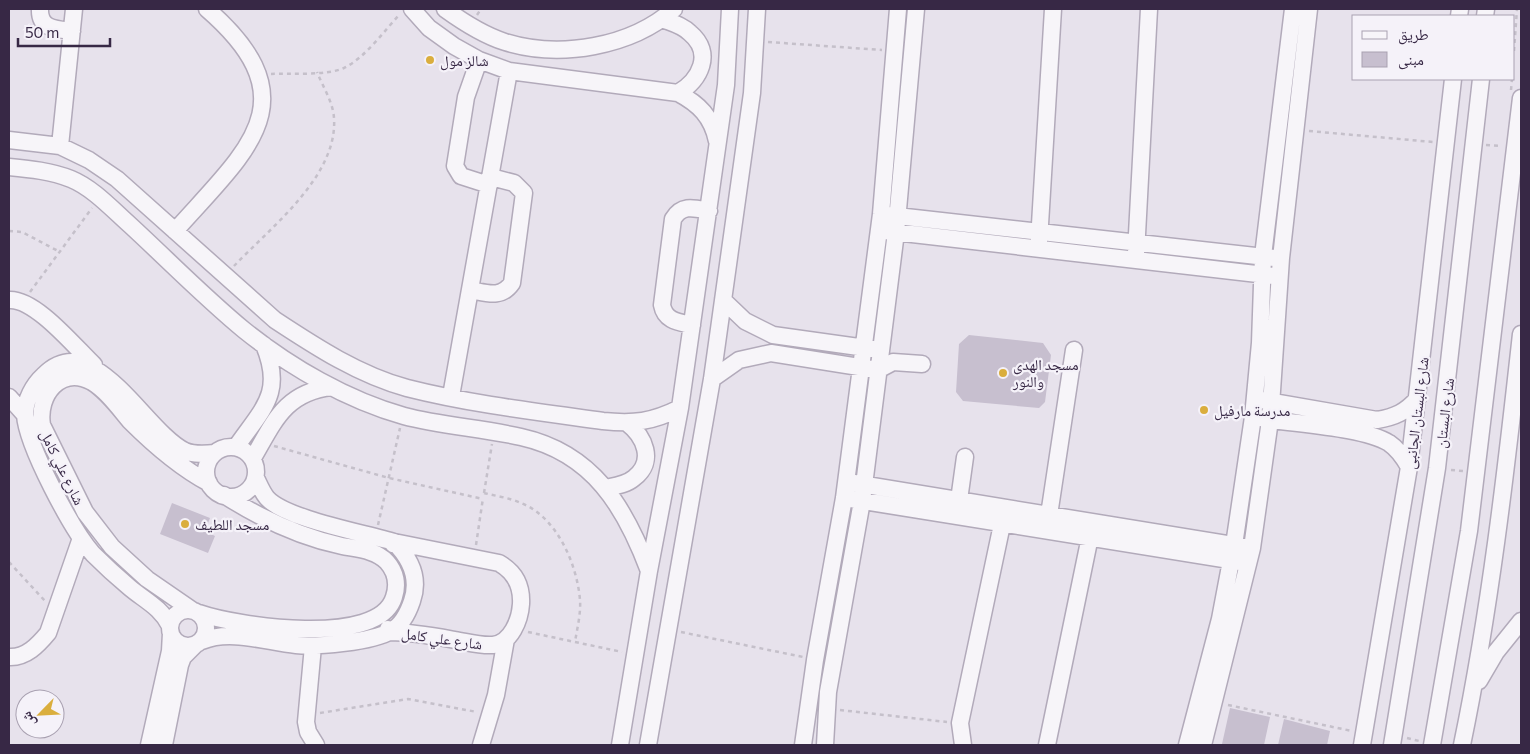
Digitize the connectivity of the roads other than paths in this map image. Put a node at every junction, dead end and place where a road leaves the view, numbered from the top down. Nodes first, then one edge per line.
1 (40, 9) edge
2 (74, 9) edge
3 (207, 9) edge
4 (412, 9) edge
5 (445, 9) edge
6 (730, 9) edge
7 (757, 9) edge
8 (898, 9) edge
9 (916, 9) edge
10 (1053, 9) edge
11 (1149, 9) edge
12 (1293, 9) edge
13 (1308, 9) edge
14 (668, 14) edge
15 (72, 31) junction
16 (479, 60) junction
17 (510, 71) junction
18 (1453, 80) edge
19 (1481, 80) edge
20 (678, 93) junction
21 (1521, 98) edge
22 (9, 140) edge
23 (60, 146) junction
24 (718, 147) junction
25 (9, 167) edge
26 (490, 181) junction
27 (708, 218) junction
28 (888, 223) junction
29 (733, 230) junction
30 (175, 231) junction
31 (1040, 232) junction
32 (1136, 242) junction
33 (1038, 249) junction
34 (197, 250) junction
35 (1263, 256) junction
36 (1281, 258) junction
37 (1136, 260) junction
38 (178, 270) junction
39 (1263, 275) junction
40 (1280, 277) junction
41 (470, 290) junction
42 (723, 300) junction
43 (16, 301) edge
44 (692, 325) junction
45 (1521, 334) edge
46 (264, 344) junction
47 (864, 348) junction
48 (1074, 350) dead end
49 (881, 351) junction
50 (893, 362) junction
51 (922, 364) dead end
52 (861, 367) junction
53 (878, 370) junction
54 (97, 377) junction
55 (712, 378) junction
56 (332, 387) junction
57 (451, 396) junction
58 (9, 397) edge
59 (1418, 398) junction
60 (1256, 399) junction
61 (1273, 402) junction
62 (680, 408) junction
63 (1253, 417) junction
64 (1270, 420) junction
65 (32, 423) junction
66 (626, 423) junction
67 (1511, 429) junction
68 (236, 447) junction
69 (1521, 450) edge
70 (215, 453) junction
71 (965, 457) dead end
72 (252, 458) junction
73 (1409, 467) junction
74 (256, 478) junction
75 (209, 482) junction
76 (605, 488) junction
77 (845, 490) junction
78 (863, 493) junction
79 (224, 496) junction
80 (959, 500) junction
81 (1049, 515) junction
82 (1004, 516) junction
83 (1092, 530) junction
84 (1469, 531) junction
85 (1496, 534) junction
86 (81, 538) junction
87 (394, 542) junction
88 (1233, 553) junction
89 (380, 556) junction
90 (1250, 556) junction
91 (649, 571) junction
92 (196, 612) junction
93 (381, 615) junction
94 (1521, 621) edge
95 (170, 629) junction
96 (390, 632) junction
97 (510, 634) junction
98 (198, 643) junction
99 (313, 646) junction
100 (9, 657) edge
101 (1474, 690) junction
102 (1363, 739) edge
103 (1393, 740) edge
104 (149, 745) edge
105 (164, 745) edge
106 (316, 745) edge
107 (481, 745) edge
108 (620, 745) edge
109 (648, 745) edge
110 (803, 745) edge
111 (825, 745) edge
112 (964, 745) edge
113 (1047, 745) edge
114 (1186, 745) edge
115 (1203, 745) edge
116 (1433, 745) edge
117 (1462, 745) edge

1 - 15 street
2 - 15 street
3 - 30 street
4 - 16 street
5 - 14 street
6 - 24 street
7 - 29 street
8 - 28 street
9 - 28 street
10 - 31 street
11 - 32 street
12 - 35 street
13 - 36 street
14 - 20 street
15 - 23 street
16 - 17 street
16 - 26 street
17 - 20 street
17 - 26 street
18 - 59 street, شارع البستان الجانبى
19 - 103 street, شارع البستان
20 - 24 street
21 - 84 street
22 - 23 street
23 - 30 street
24 - 27 street
25 - 38 street
26 - 41 street
26 - 41 street
27 - 29 street
27 - 44 street
27 - 44 street
28 - 31 street
28 - 33 street
28 - 47 street
28 - 49 street
29 - 42 street
30 - 34 street
31 - 32 street
31 - 33 street
32 - 35 street
32 - 37 street
33 - 37 street
34 - 38 street
34 - 57 street
35 - 36 street
35 - 39 street
36 - 40 street
37 - 39 street
38 - 46 street
39 - 40 street
39 - 60 street
40 - 61 street
41 - 57 street
42 - 47 street
42 - 55 street
43 - 54 street
44 - 62 street
45 - 67 street
46 - 56 street
46 - 68 street
47 - 49 street
47 - 52 street
48 - 81 street
49 - 50 street
49 - 53 street
50 - 51 street
50 - 53 street
52 - 53 street
52 - 55 street
52 - 77 street
53 - 78 street
54 - 65 street, شارع علي كامل
54 - 70 street
54 - 75 street
55 - 109 street
56 - 72 street
56 - 76 street
57 - 66 street
58 - 65 street, شارع علي كامل
59 - 61 street
59 - 73 street, شارع البستان الجانبى
60 - 61 street
60 - 63 street
61 - 64 street
62 - 66 street
62 - 91 street
63 - 64 street
63 - 88 street
64 - 73 street
64 - 90 street
65 - 86 street, شارع علي كامل
65 - 92 street, شارع علي كامل
66 - 76 street
67 - 69 street
67 - 85 street
68 - 70 street
68 - 72 street
70 - 75 street
71 - 80 street
72 - 74 street
73 - 102 street, شارع البستان الجانبى
74 - 79 street
74 - 87 street
75 - 79 street
76 - 91 street
77 - 78 street
77 - 110 street
78 - 80 street
78 - 82 street
78 - 111 street
79 - 89 street
80 - 82 street
81 - 82 street
81 - 83 street
82 - 83 street
82 - 112 street
83 - 88 street
83 - 113 street
84 - 85 street
84 - 116 street
85 - 101 street
86 - 95 street, شارع علي كامل
86 - 100 street
87 - 89 street
87 - 96 street, شارع علي كامل
87 - 97 street
88 - 90 street
88 - 114 street
89 - 93 street, شارع علي كامل
90 - 115 street
91 - 108 street
92 - 93 street, شارع علي كامل
92 - 95 street
92 - 98 street
93 - 96 street
94 - 101 street
95 - 98 street
95 - 104 street
96 - 97 street, شارع علي كامل
96 - 99 street, شارع علي كامل
97 - 107 street
98 - 99 street, شارع علي كامل
98 - 105 street
99 - 106 street
101 - 117 street

